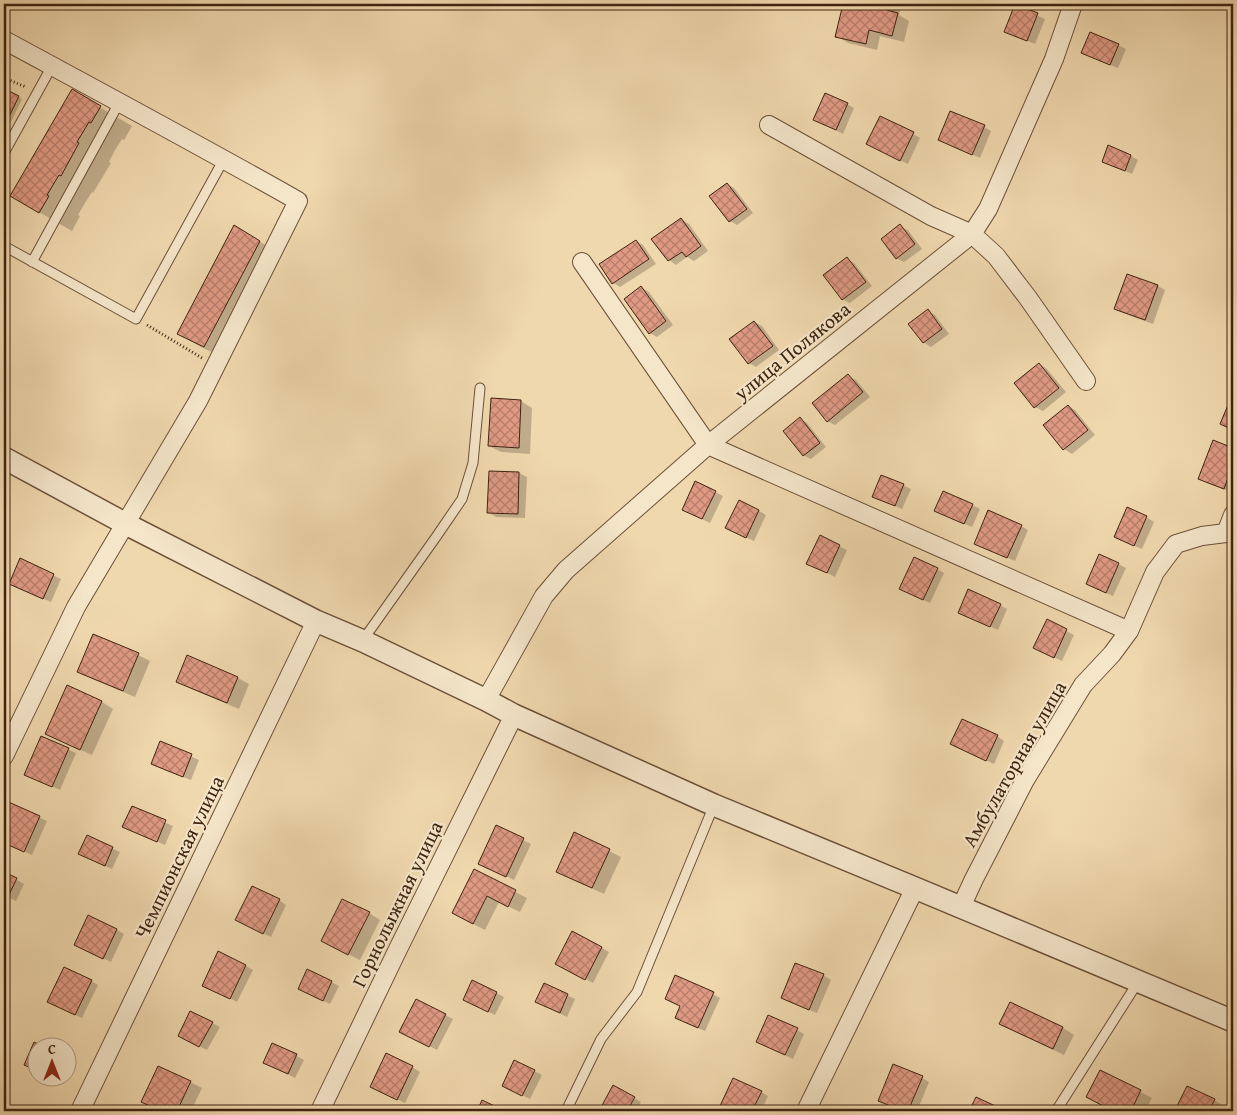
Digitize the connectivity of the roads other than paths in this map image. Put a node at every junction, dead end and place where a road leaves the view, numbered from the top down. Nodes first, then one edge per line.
1 (1073, 4) edge
2 (4, 40) edge
3 (52, 66) junction
4 (120, 103) junction
5 (769, 125) dead end
6 (4, 153) edge
7 (224, 159) junction
8 (972, 234) junction
9 (4, 246) edge
10 (32, 262) junction
11 (582, 262) dead end
12 (1086, 380) dead end
13 (480, 388) dead end
14 (708, 445) junction
15 (4, 458) edge
16 (1233, 515) edge
17 (126, 524) junction
18 (1230, 533) edge
19 (316, 620) junction
20 (1129, 631) junction
21 (363, 641) junction
22 (486, 700) junction
23 (514, 715) junction
24 (4, 756) edge
25 (714, 805) junction
26 (915, 888) junction
27 (961, 907) junction
28 (1138, 982) junction
29 (1233, 1021) edge
30 (80, 1111) edge
31 (320, 1111) edge
32 (566, 1111) edge
33 (806, 1111) edge
34 (1056, 1111) edge

1 - 8 street, улица Полякова
2 - 3 street
3 - 4 street
3 - 6 lane
4 - 7 street
4 - 10 lane
5 - 8 street
7 - 10 lane
7 - 17 street
8 - 12 street
8 - 14 street, улица Полякова
9 - 10 lane
11 - 14 street
13 - 21 lane
14 - 20 street
14 - 22 street, улица Полякова
15 - 17 street
16 - 18 street
17 - 19 street
17 - 24 street
18 - 20 street, Амбулаторная улица
19 - 21 street
19 - 30 street, Чемпионская улица
20 - 27 street, Амбулаторная улица
21 - 22 street
22 - 23 street
23 - 25 street
23 - 31 street, Горнолыжная улица
25 - 26 street
25 - 32 lane
26 - 27 street
26 - 33 street
27 - 28 street
28 - 29 street
28 - 34 lane

